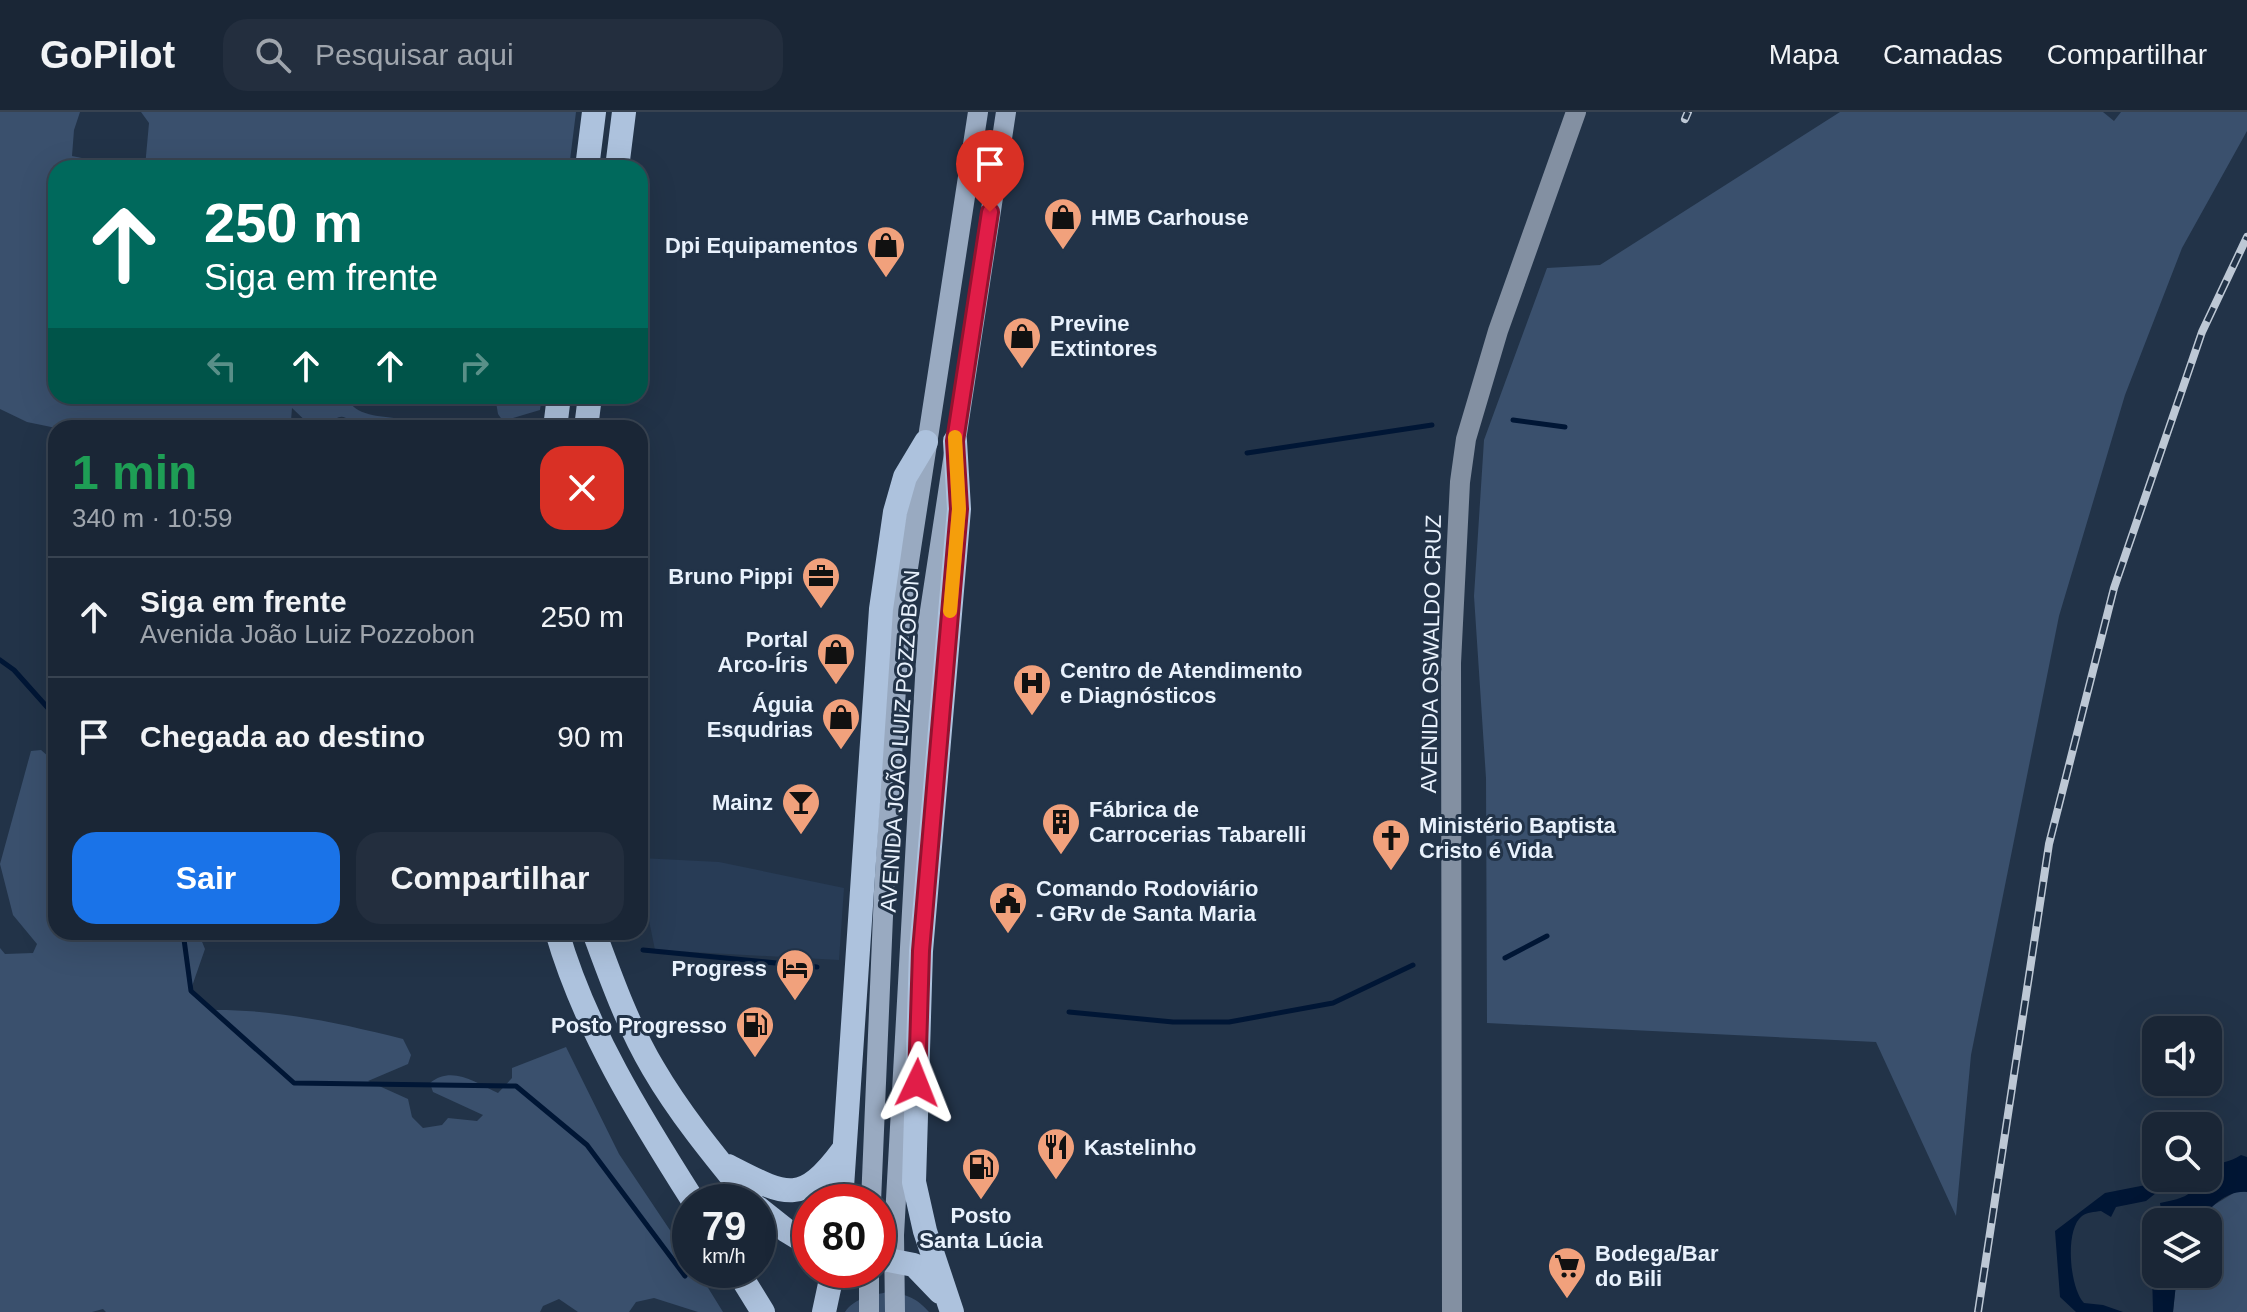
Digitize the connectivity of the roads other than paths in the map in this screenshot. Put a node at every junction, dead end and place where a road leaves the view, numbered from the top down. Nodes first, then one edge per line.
1 (594, 112) edge
2 (624, 112) edge
3 (978, 112) edge
4 (1006, 112) edge
5 (1576, 112) edge
6 (588, 160) edge
7 (618, 160) edge
8 (955, 441) junction
9 (926, 442) junction
10 (559, 940) edge
11 (597, 940) edge
12 (843, 1150) junction
13 (719, 1161) junction
14 (683, 1184) edge
15 (738, 1184) edge
16 (842, 1184) edge
17 (872, 1184) edge
18 (896, 1262) edge
19 (748, 1288) edge
20 (829, 1288) edge
21 (869, 1288) edge
22 (950, 1311) edge
23 (763, 1312) edge
24 (824, 1312) edge
25 (869, 1312) edge
26 (895, 1312) edge
27 (1452, 1312) edge

1 - 6 highway
2 - 7 highway
3 - 9 main road, AVENIDA JOÃO LUIZ POZZOBON
4 - 8 main road, AVENIDA JOÃO LUIZ POZZOBON
5 - 27 street, AVENIDA OSWALDO CRUZ
8 - 22 highway
8 - 26 main road, AVENIDA JOÃO LUIZ POZZOBON
9 - 12 highway
9 - 17 main road, AVENIDA JOÃO LUIZ POZZOBON
10 - 14 highway
11 - 13 highway
12 - 13 highway
12 - 16 highway
13 - 15 highway
18 - 22 highway
19 - 23 highway
20 - 24 highway
21 - 25 main road

